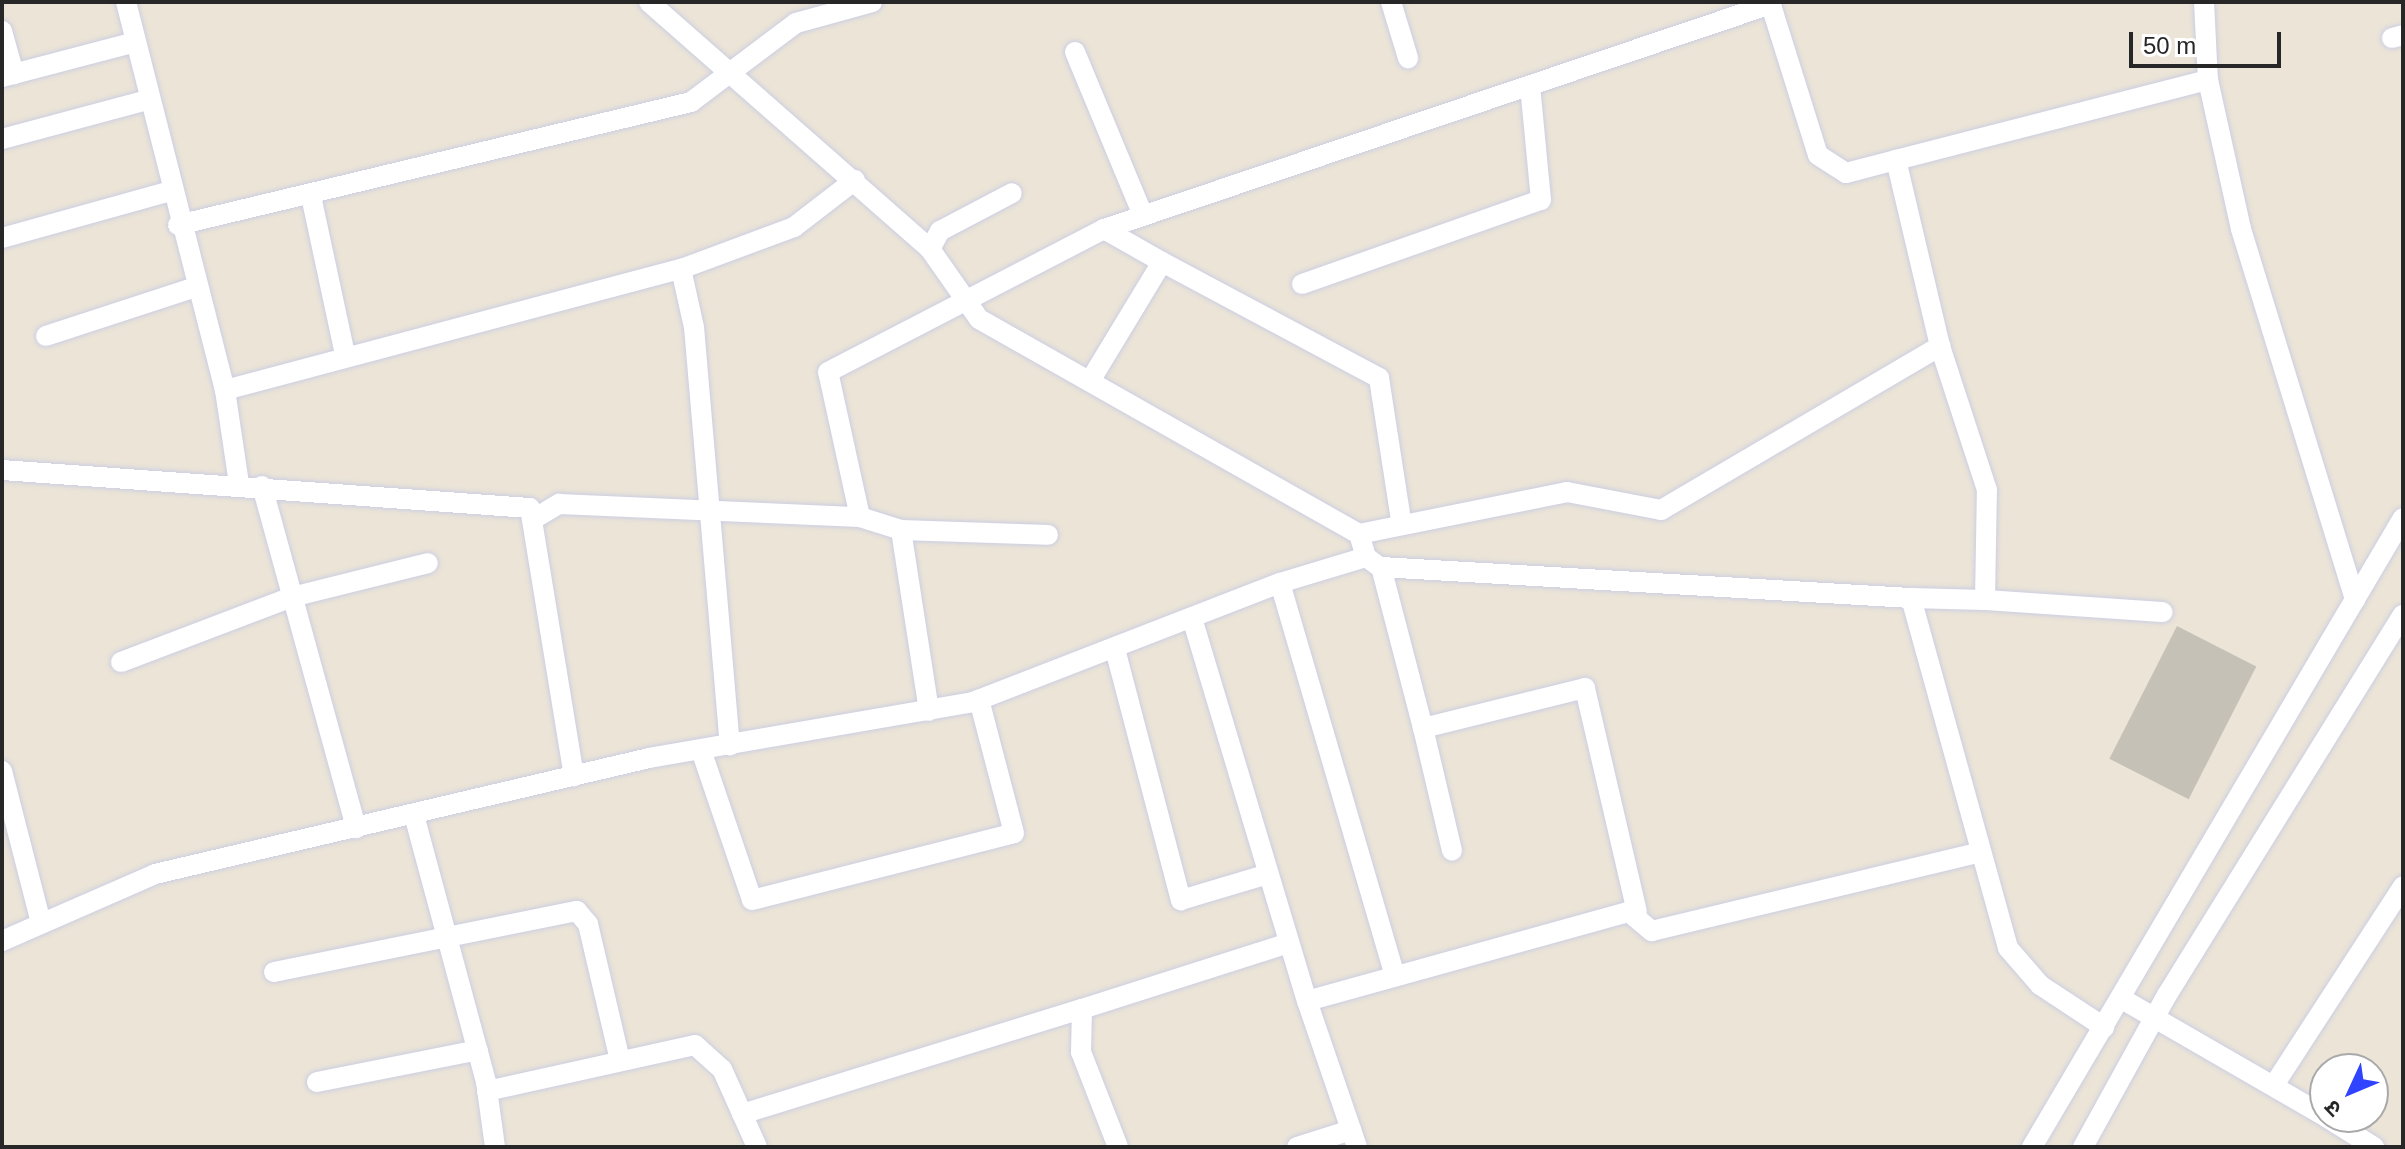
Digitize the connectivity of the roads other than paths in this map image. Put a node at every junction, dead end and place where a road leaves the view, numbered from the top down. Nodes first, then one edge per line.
1 (126, 2) edge
2 (649, 2) edge
3 (1391, 2) edge
4 (2204, 2) edge
5 (866, 3) edge
6 (1770, 3) edge
7 (2, 31) edge
8 (135, 42) junction
9 (1075, 52) dead end
10 (1408, 58) dead end
11 (730, 72) junction
12 (8, 76) edge
13 (2208, 80) junction
14 (1530, 86) junction
15 (148, 100) junction
16 (2, 139) edge
17 (1896, 160) junction
18 (855, 180) junction
19 (170, 191) junction
20 (1012, 193) dead end
21 (311, 196) junction
22 (1143, 215) junction
23 (178, 225) junction
24 (1104, 229) junction
25 (2, 238) edge
26 (930, 249) junction
27 (1162, 262) junction
28 (681, 269) junction
29 (1302, 284) dead end
30 (196, 287) junction
31 (966, 306) junction
32 (46, 336) dead end
33 (1940, 346) junction
34 (345, 355) junction
35 (1090, 381) junction
36 (225, 390) junction
37 (2, 470) edge
38 (239, 484) junction
39 (262, 486) junction
40 (710, 514) junction
41 (537, 517) junction
42 (860, 517) junction
43 (2403, 518) edge
44 (1401, 520) junction
45 (901, 530) junction
46 (1359, 534) junction
47 (1048, 535) dead end
48 (1373, 562) junction
49 (428, 563) dead end
50 (1280, 583) junction
51 (292, 597) junction
52 (1911, 598) junction
53 (1985, 600) junction
54 (2355, 600) junction
55 (2163, 612) dead end
56 (2403, 615) edge
57 (1192, 618) junction
58 (1115, 649) junction
59 (121, 662) dead end
60 (979, 700) junction
61 (929, 711) junction
62 (1423, 728) junction
63 (730, 745) junction
64 (701, 750) junction
65 (2, 771) edge
66 (574, 776) junction
67 (414, 815) junction
68 (356, 828) junction
69 (1452, 851) dead end
70 (1978, 853) junction
71 (1268, 874) junction
72 (2403, 886) edge
73 (1637, 912) junction
74 (41, 923) junction
75 (449, 939) junction
76 (2, 941) edge
77 (1289, 943) junction
78 (274, 972) dead end
79 (1395, 975) junction
80 (2122, 999) junction
81 (1307, 1001) junction
82 (1082, 1009) junction
83 (2156, 1016) junction
84 (2104, 1027) junction
85 (478, 1050) junction
86 (620, 1060) junction
87 (317, 1082) dead end
88 (2274, 1085) junction
89 (487, 1091) junction
90 (2309, 1107) edge
91 (742, 1114) junction
92 (2352, 1133) edge
93 (1354, 1138) edge
94 (495, 1147) edge
95 (757, 1147) edge
96 (1118, 1147) edge
97 (1297, 1147) edge
98 (2032, 1147) edge
99 (2083, 1147) edge
100 (2374, 1147) edge

1 - 8 street
2 - 11 street
3 - 10 street
4 - 13 street
5 - 11 street
6 - 14 street
6 - 17 street
7 - 12 street
8 - 12 street
8 - 15 street
9 - 22 street
11 - 18 street
11 - 21 street
13 - 17 street
13 - 54 street
14 - 22 street
14 - 29 street
15 - 16 street
15 - 19 street
17 - 33 street
18 - 26 street
18 - 28 street
19 - 23 street
19 - 25 street
20 - 26 street
21 - 23 street
21 - 34 street
22 - 24 street
23 - 30 street
24 - 27 street
24 - 31 street
26 - 31 street
27 - 35 street
27 - 44 street
28 - 34 street
28 - 40 street
30 - 32 street
30 - 36 street
31 - 35 street
31 - 42 street
33 - 44 street
33 - 53 street
34 - 36 street
35 - 46 street
36 - 38 street
37 - 38 street
38 - 39 street
39 - 41 street
39 - 51 street
40 - 41 street
40 - 42 street
40 - 63 street
41 - 66 street
42 - 45 street
43 - 54 street
44 - 46 street
45 - 47 street
45 - 61 street
46 - 48 street
48 - 50 street
48 - 52 street
48 - 62 street
49 - 51 street
50 - 57 street
50 - 79 street
51 - 59 street
51 - 68 street
52 - 53 street
52 - 70 street
53 - 55 street
54 - 80 street
56 - 83 street
57 - 58 street
57 - 71 street
58 - 60 street
58 - 71 street
60 - 61 street
60 - 64 street
61 - 63 street
62 - 69 street
62 - 73 street
63 - 64 street
64 - 66 street
65 - 74 street
66 - 67 street
67 - 68 street
67 - 75 street
68 - 74 street
70 - 73 street
70 - 84 street
71 - 77 street
72 - 88 street
73 - 79 street
74 - 76 street
75 - 78 street
75 - 85 street
75 - 86 street
77 - 81 street
77 - 82 street
79 - 81 street
80 - 83 street
80 - 84 street
81 - 93 street
82 - 91 street
82 - 96 street
83 - 88 street
83 - 99 street
84 - 98 street
85 - 87 street
85 - 89 street
86 - 89 street
86 - 91 street
88 - 90 street
89 - 94 street
91 - 95 street
92 - 100 street
93 - 97 street

